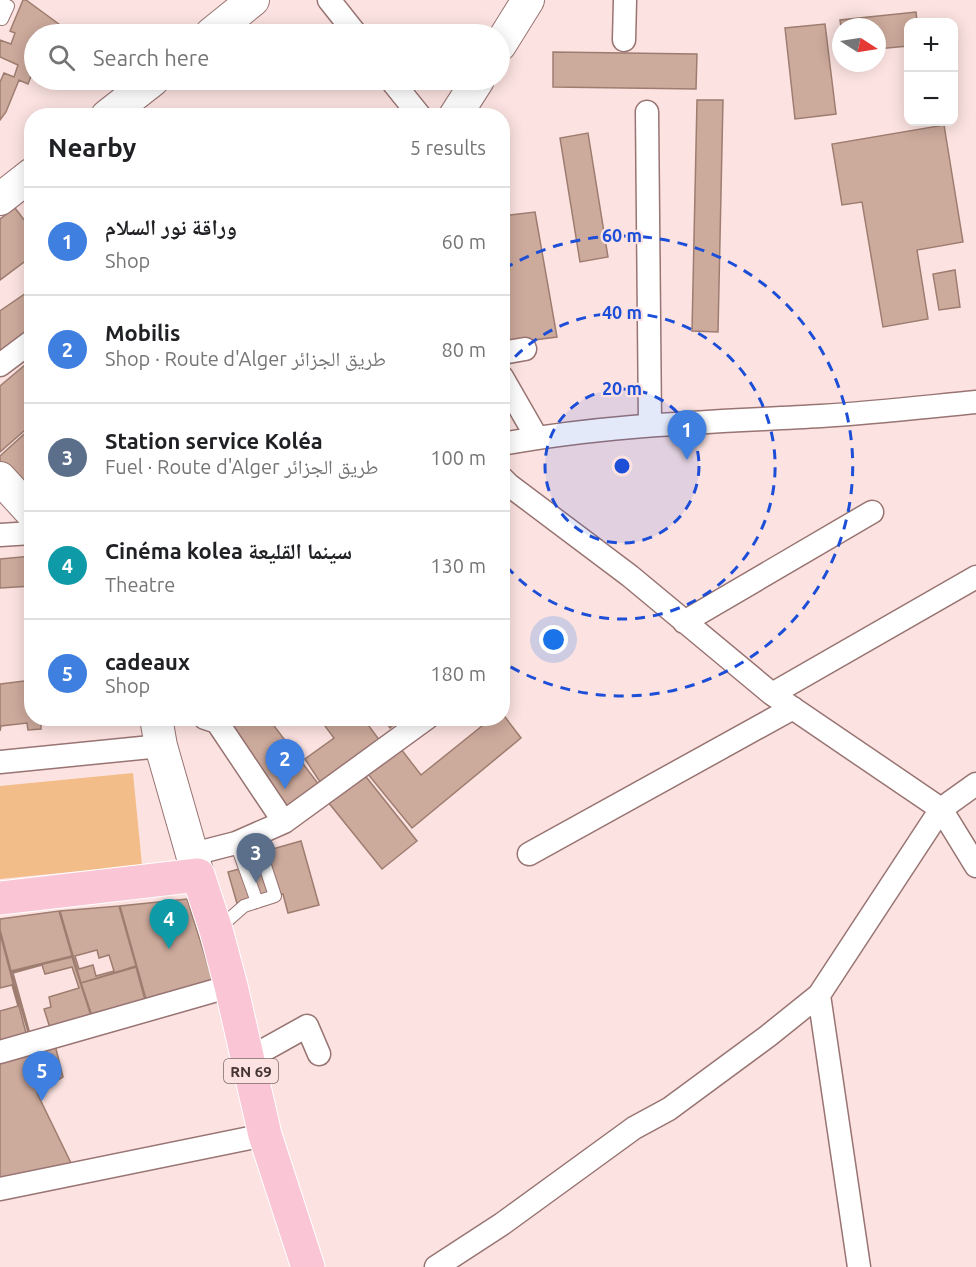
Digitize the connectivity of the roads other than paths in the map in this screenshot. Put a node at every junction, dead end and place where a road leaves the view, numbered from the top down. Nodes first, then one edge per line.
1 (253, 0) edge
2 (329, 0) edge
3 (528, 0) edge
4 (625, 0) edge
5 (0, 3) edge
6 (2, 19) dead end
7 (223, 24) edge
8 (348, 24) edge
9 (510, 29) edge
10 (624, 40) dead end
11 (140, 90) edge
12 (400, 90) edge
13 (472, 90) edge
14 (117, 108) edge
15 (414, 108) edge
16 (460, 108) edge
17 (647, 112) dead end
18 (24, 180) edge
19 (0, 199) edge
20 (24, 347) edge
21 (525, 350) dead end
22 (510, 352) edge
23 (0, 365) edge
24 (510, 391) edge
25 (976, 402) edge
26 (650, 424) junction
27 (537, 438) junction
28 (510, 443) edge
29 (0, 478) edge
30 (510, 486) edge
31 (24, 504) edge
32 (872, 512) dead end
33 (24, 534) edge
34 (0, 535) edge
35 (976, 577) edge
36 (684, 622) junction
37 (772, 694) junction
38 (793, 708) junction
39 (220, 726) edge
40 (416, 726) edge
41 (158, 732) edge
42 (0, 762) edge
43 (976, 784) edge
44 (941, 810) junction
45 (285, 822) junction
46 (245, 839) junction
47 (529, 854) dead end
48 (195, 865) junction
49 (976, 866) edge
50 (0, 898) edge
51 (257, 902) junction
52 (216, 930) junction
53 (231, 987) junction
54 (819, 995) junction
55 (0, 1052) edge
56 (319, 1053) dead end
57 (248, 1059) junction
58 (265, 1135) junction
59 (0, 1189) edge
60 (308, 1267) edge
61 (436, 1267) edge
62 (859, 1267) edge

1 - 7 main road
2 - 8 street
3 - 9 main road
4 - 10 street
5 - 6 lane
11 - 14 main road
12 - 15 street
13 - 16 main road
17 - 26 street
18 - 19 main road
20 - 23 street
21 - 22 street
24 - 27 street
25 - 26 street
26 - 27 street
27 - 28 street
29 - 31 main road
30 - 36 street
32 - 36 street
33 - 34 street
35 - 37 street
36 - 37 street
37 - 38 street
38 - 44 street
38 - 47 street
39 - 45 street
40 - 45 street
41 - 42 street
41 - 48 main road
43 - 44 street
44 - 49 street
44 - 54 street
45 - 46 street
46 - 48 street
46 - 51 lane
46 - 51 lane
48 - 50 main road
48 - 52 main road, RN 69
51 - 52 lane
52 - 53 main road, RN 69
53 - 55 street
53 - 57 main road, RN 69
54 - 61 street
54 - 62 street
56 - 57 street
57 - 58 main road, RN 69
58 - 59 street
58 - 60 main road, RN 69

